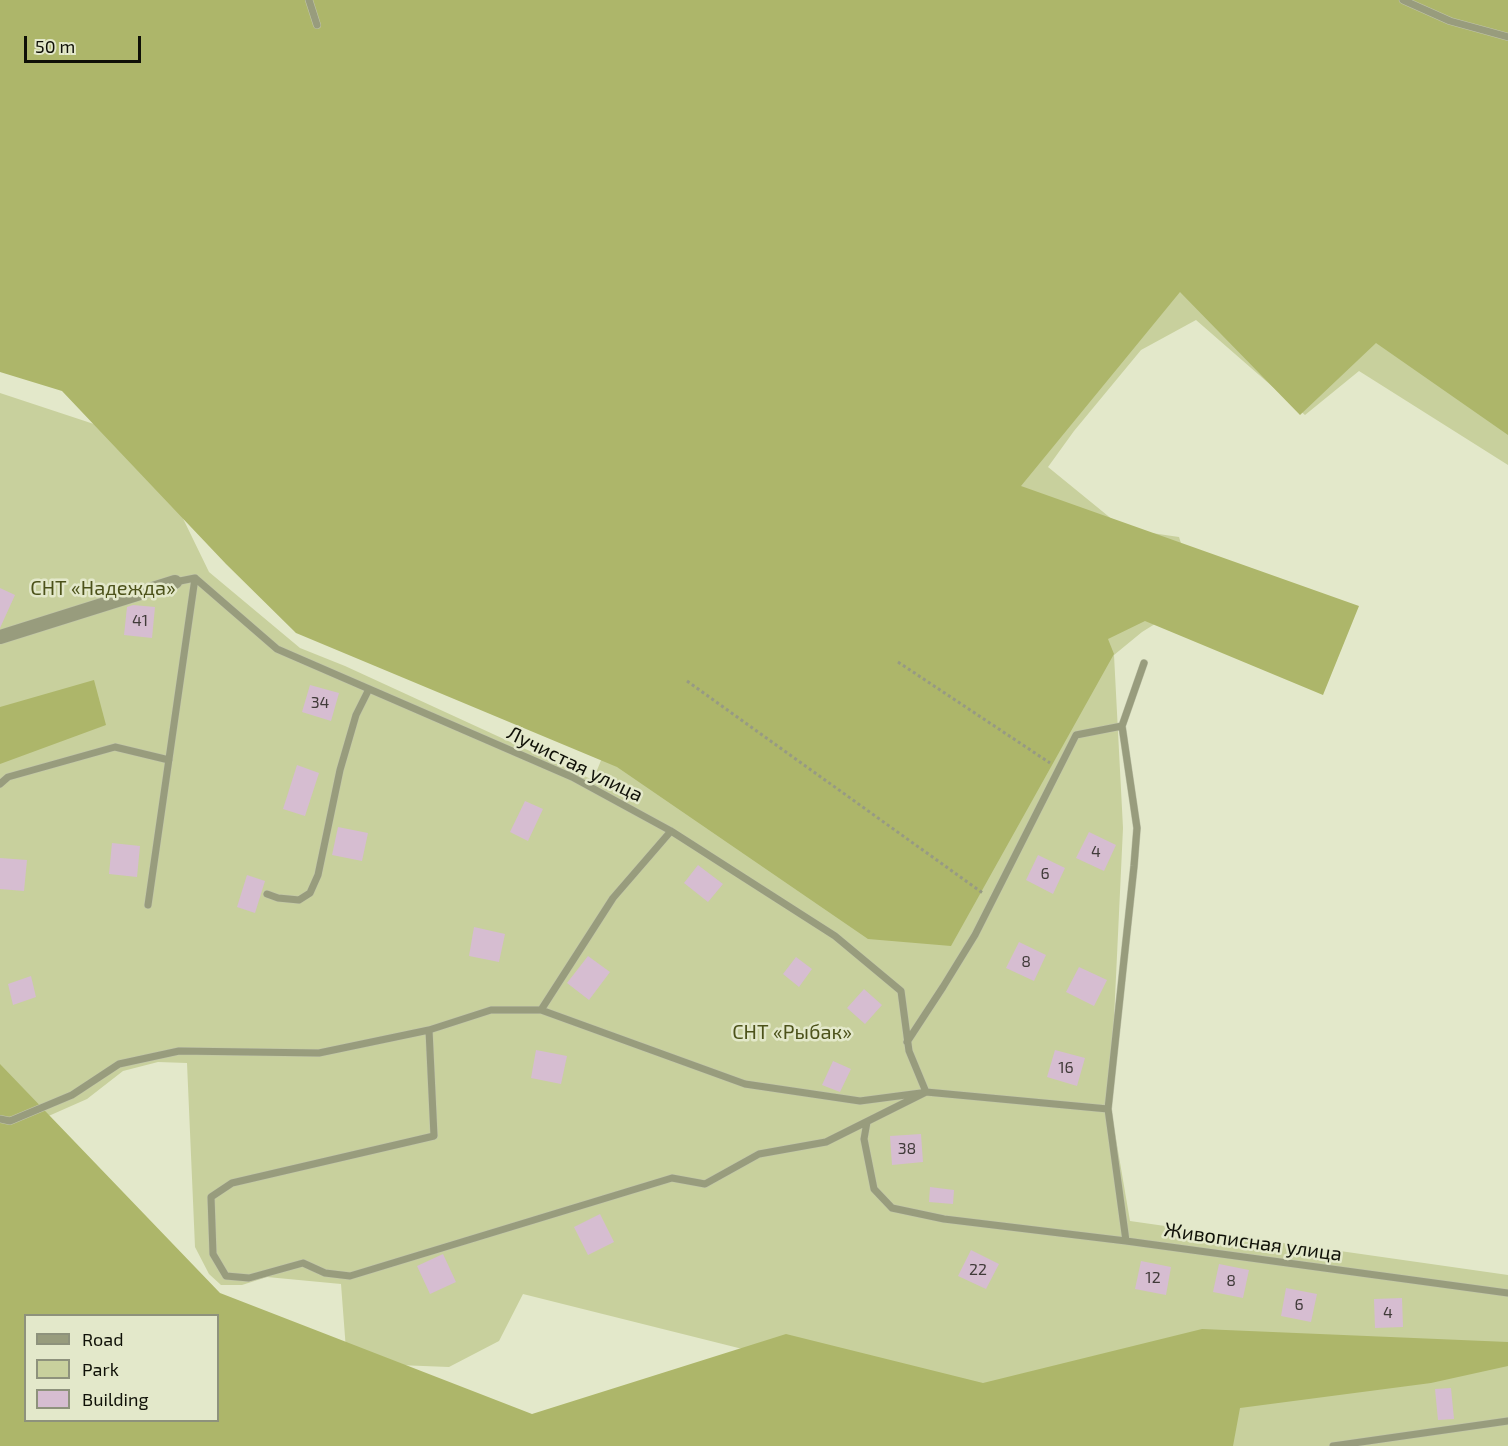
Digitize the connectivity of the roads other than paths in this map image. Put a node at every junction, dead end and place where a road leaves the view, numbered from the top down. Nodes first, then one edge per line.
1 (309, 0) edge
2 (1403, 0) edge
3 (317, 25) dead end
4 (1508, 38) edge
5 (195, 578) junction
6 (175, 582) joint
7 (0, 637) edge
8 (1144, 663) dead end
9 (369, 689) junction
10 (1122, 726) junction
11 (169, 760) junction
12 (0, 784) edge
13 (671, 831) junction
14 (267, 894) dead end
15 (148, 905) dead end
16 (541, 1010) junction
17 (429, 1030) junction
18 (907, 1041) junction
19 (926, 1092) junction
20 (1108, 1109) junction
21 (0, 1119) edge
22 (867, 1122) junction
23 (1126, 1241) junction
24 (1508, 1293) edge
25 (1508, 1421) edge
26 (1333, 1446) edge

1 - 3 lane
2 - 4 lane
5 - 6 lane
5 - 9 lane, Лучистая улица
5 - 11 lane
6 - 7 street
8 - 10 lane
9 - 13 lane, Лучистая улица
9 - 14 lane
10 - 18 lane
10 - 20 lane
11 - 12 lane
11 - 15 lane
13 - 16 lane
13 - 18 lane, Лучистая улица
16 - 17 lane
16 - 19 lane
17 - 21 lane
17 - 22 lane
18 - 19 lane, Лучистая улица
19 - 20 lane
19 - 22 lane
20 - 23 lane
22 - 23 lane, Живописная улица
23 - 24 lane, Живописная улица
25 - 26 lane

